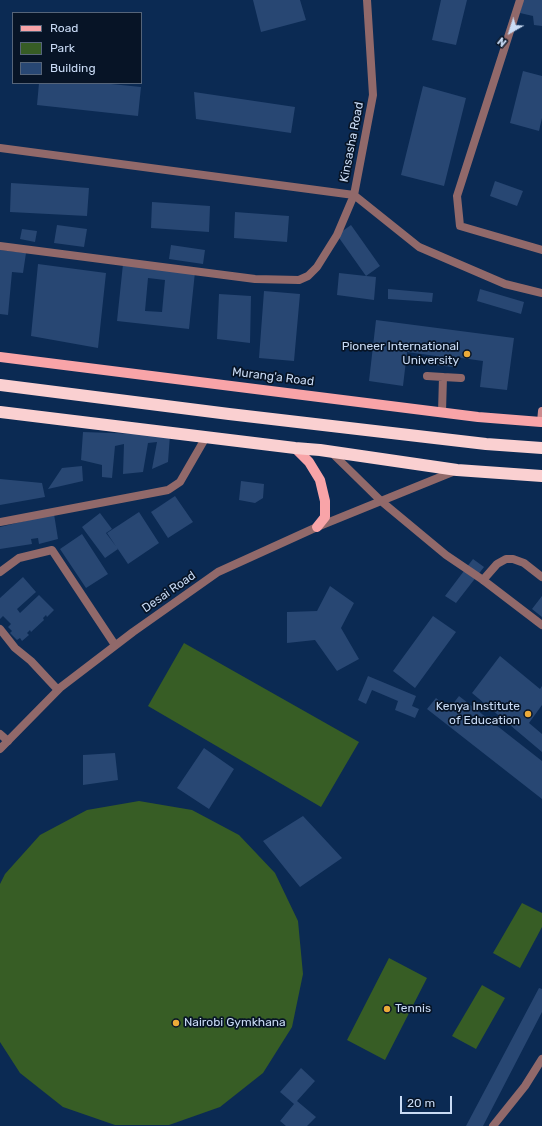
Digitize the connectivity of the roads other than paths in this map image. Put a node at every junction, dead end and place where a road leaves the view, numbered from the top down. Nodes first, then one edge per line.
1 (367, 0) edge
2 (520, 0) edge
3 (0, 148) edge
4 (354, 196) junction
5 (0, 246) edge
6 (542, 250) edge
7 (542, 293) edge
8 (0, 357) edge
9 (426, 376) dead end
10 (443, 377) junction
11 (462, 378) dead end
12 (0, 385) edge
13 (542, 411) edge
14 (0, 412) edge
15 (442, 412) junction
16 (542, 422) edge
17 (206, 438) junction
18 (295, 448) junction
19 (542, 448) edge
20 (330, 452) junction
21 (456, 470) junction
22 (542, 476) edge
23 (381, 501) junction
24 (0, 522) edge
25 (318, 527) junction
26 (0, 572) edge
27 (542, 577) edge
28 (483, 580) junction
29 (542, 625) edge
30 (0, 629) edge
31 (115, 646) junction
32 (58, 690) junction
33 (0, 734) edge
34 (8, 741) junction
35 (0, 749) edge
36 (542, 1059) edge
37 (493, 1126) edge

1 - 4 street, Kinsasha Road
2 - 6 street
3 - 4 street
4 - 5 street, Kinsasha Road
4 - 7 street
8 - 15 main road, Murang'a Road
9 - 10 street
10 - 11 street
10 - 15 street
12 - 19 highway
13 - 16 main road
14 - 17 highway
15 - 16 main road, Murang'a Road
17 - 18 highway
17 - 24 street
18 - 20 highway
18 - 25 main road
20 - 21 highway
20 - 23 street
21 - 22 highway
21 - 23 street, Desai Road
23 - 25 street, Desai Road
23 - 28 street
25 - 31 street, Desai Road
26 - 31 street
27 - 28 street
28 - 29 street
30 - 32 street
31 - 32 street, Desai Road
32 - 34 street, Desai Road
33 - 34 street
34 - 35 street, Desai Road
36 - 37 street

